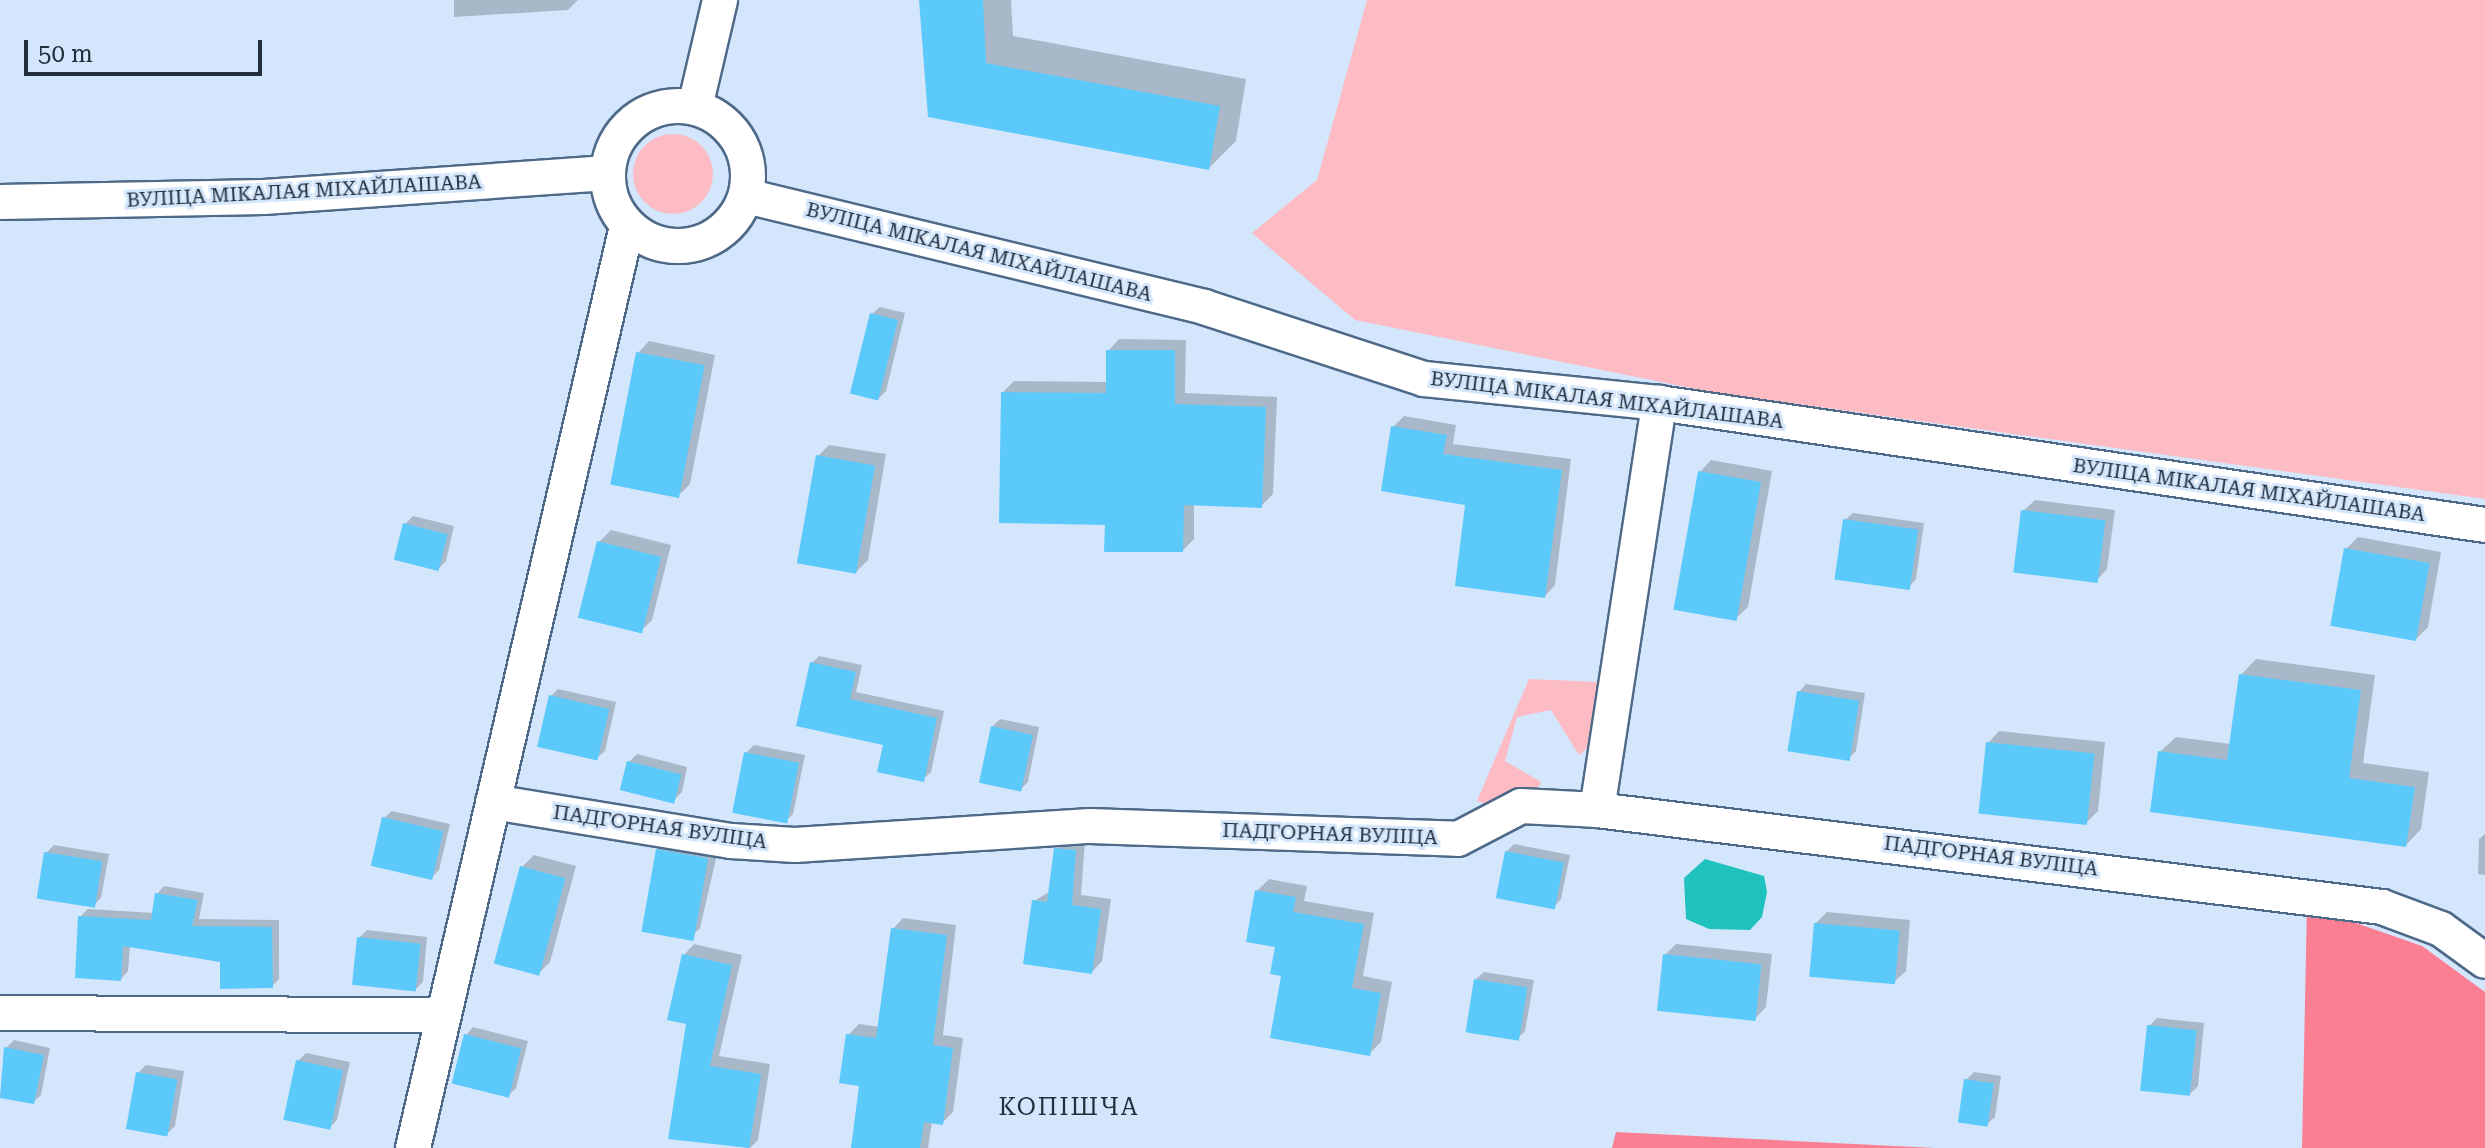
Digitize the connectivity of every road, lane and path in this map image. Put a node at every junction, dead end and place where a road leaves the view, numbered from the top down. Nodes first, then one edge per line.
1 (720, 0) edge
2 (695, 107) junction
3 (607, 173) junction
4 (746, 196) junction
5 (0, 202) edge
6 (627, 226) junction
7 (1659, 403) junction
8 (2485, 525) edge
9 (493, 802) junction
10 (1597, 810) junction
11 (2485, 961) edge
12 (0, 1013) edge
13 (443, 1015) junction
14 (413, 1148) edge

1 - 2 street
2 - 3 street
2 - 4 street
3 - 5 street, ВУЛІЦА МІКАЛАЯ МІХАЙЛАШАВА
3 - 6 street
4 - 6 street
4 - 7 street, ВУЛІЦА МІКАЛАЯ МІХАЙЛАШАВА
6 - 9 street
7 - 8 street, ВУЛІЦА МІКАЛАЯ МІХАЙЛАШАВА
7 - 10 street
9 - 10 street, ПАДГОРНАЯ ВУЛІЦА
9 - 13 street
10 - 11 street, ПАДГОРНАЯ ВУЛІЦА
12 - 13 street
13 - 14 street

